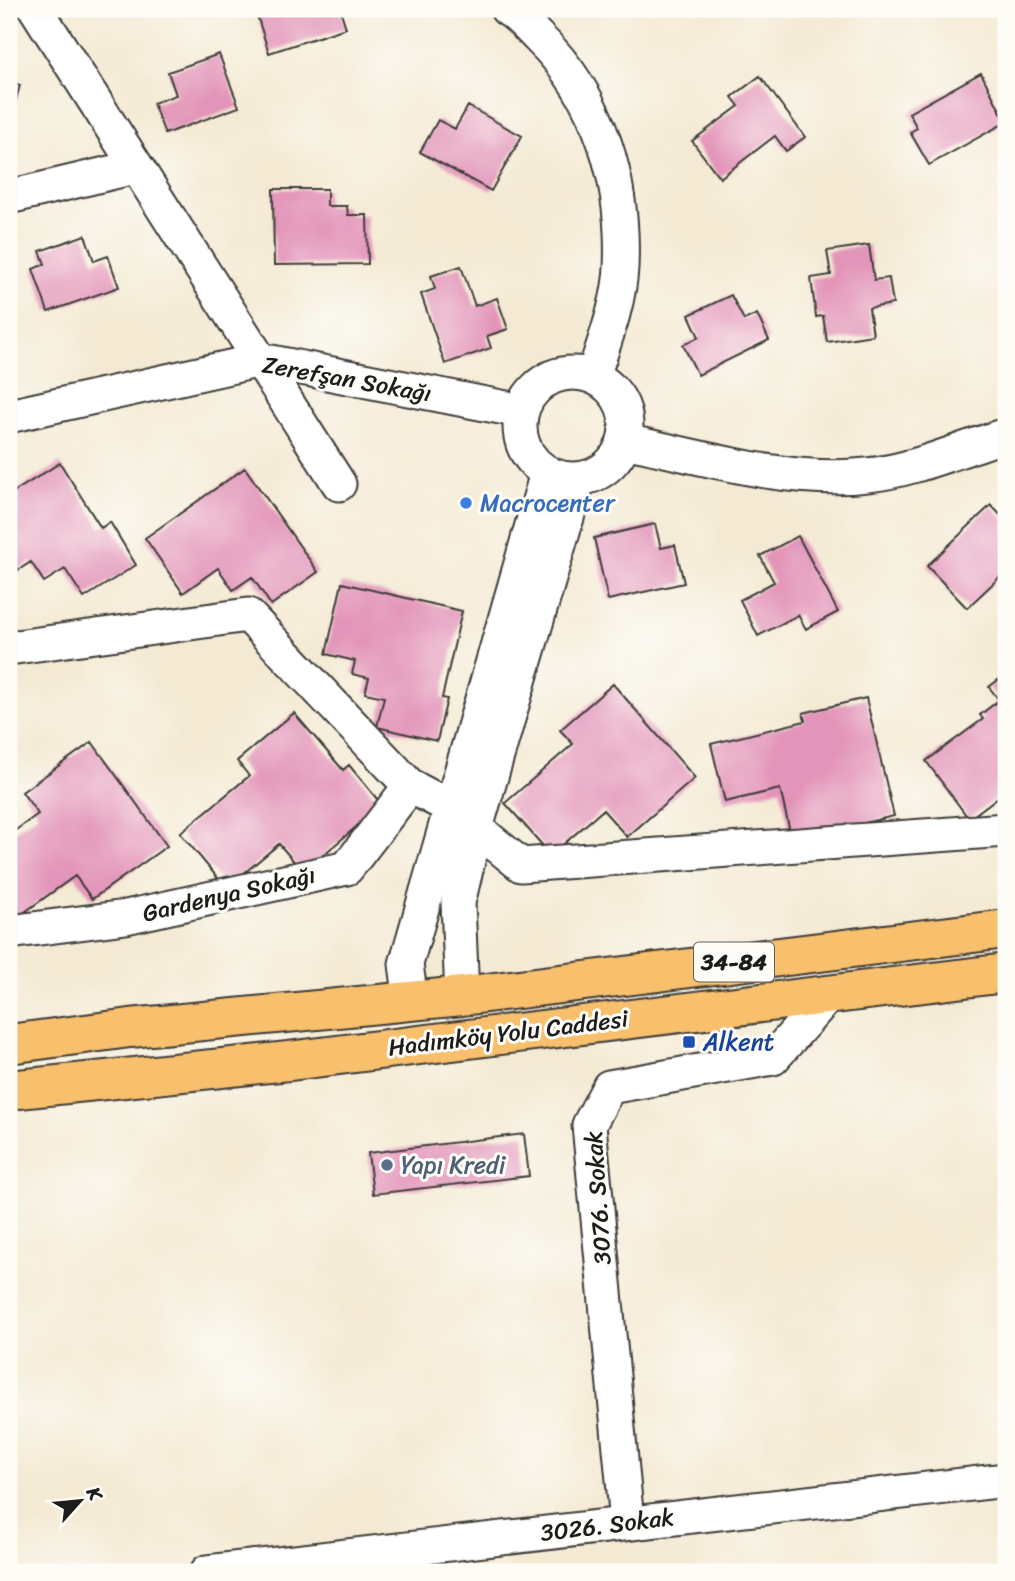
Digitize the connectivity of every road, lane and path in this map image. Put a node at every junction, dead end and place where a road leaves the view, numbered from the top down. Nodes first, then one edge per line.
1 (36, 9) edge
2 (511, 10) edge
3 (135, 167) junction
4 (9, 197) edge
5 (261, 360) junction
6 (593, 377) junction
7 (521, 411) junction
8 (9, 416) edge
9 (1006, 435) edge
10 (624, 441) junction
11 (1006, 451) edge
12 (905, 466) junction
13 (562, 477) junction
14 (339, 484) dead end
15 (9, 648) edge
16 (410, 786) junction
17 (450, 807) junction
18 (476, 828) junction
19 (1006, 830) edge
20 (1006, 929) edge
21 (9, 932) edge
22 (1006, 974) edge
23 (829, 995) junction
24 (461, 996) junction
25 (420, 1013) junction
26 (471, 1037) junction
27 (9, 1044) edge
28 (289, 1061) junction
29 (9, 1090) edge
30 (1006, 1480) edge
31 (627, 1522) junction
32 (262, 1569) edge
33 (207, 1572) edge

1 - 3 street
2 - 6 street
3 - 4 street
3 - 5 street
5 - 7 street, Zerefşan Sokağı
5 - 8 street, Zerefşan Sokağı
5 - 14 street
6 - 7 street
6 - 10 street
7 - 13 street
9 - 12 street
10 - 12 street
10 - 13 street
11 - 12 street
13 - 17 street
13 - 18 street
15 - 16 street
16 - 17 street
16 - 21 street, Gardenya Sokağı
17 - 18 street
17 - 25 street
18 - 19 street
18 - 24 street
20 - 24 main road, Hadımköy Yolu Caddesi / 34-84
22 - 23 main road, Hadımköy Yolu Caddesi / 34-84
23 - 26 main road, Hadımköy Yolu Caddesi / 34-84
23 - 31 street, 3076. Sokak
24 - 25 main road, Hadımköy Yolu Caddesi / 34-84
25 - 26 main road
25 - 27 main road, Hadımköy Yolu Caddesi / 34-84
25 - 28 main road
26 - 28 main road, Hadımköy Yolu Caddesi / 34-84
28 - 29 main road, Hadımköy Yolu Caddesi / 34-84
30 - 31 street, 3026. Sokak
31 - 32 street, 3026. Sokak
32 - 33 street, 3026. Sokak

